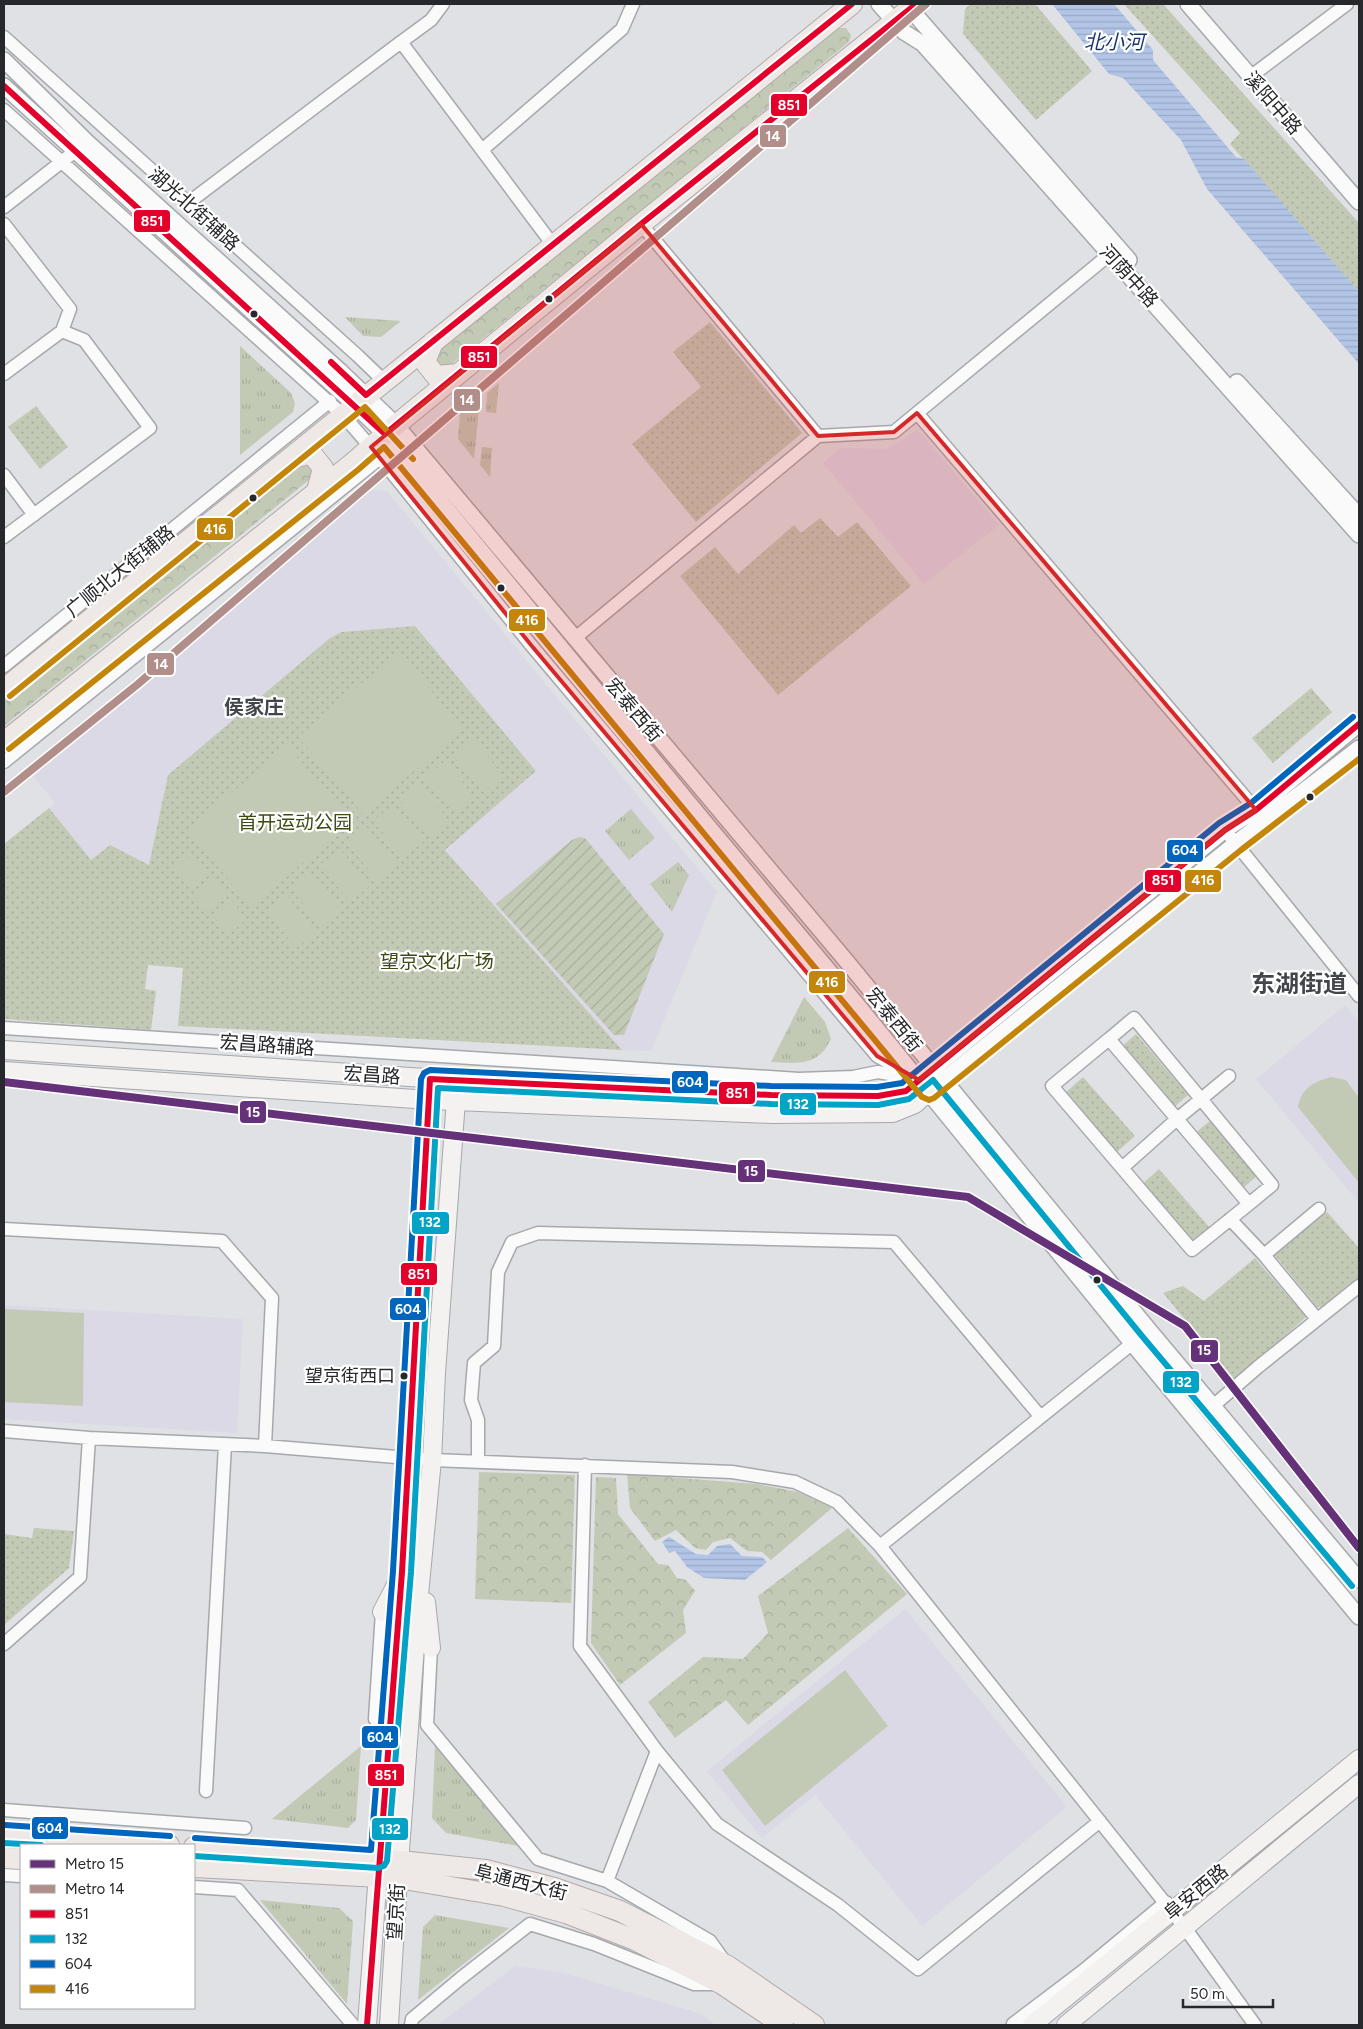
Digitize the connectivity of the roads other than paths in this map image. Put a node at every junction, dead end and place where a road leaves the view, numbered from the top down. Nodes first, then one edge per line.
1 (443, 4) edge
2 (633, 4) edge
3 (852, 4) edge
4 (880, 4) edge
5 (1188, 4) edge
6 (1347, 4) edge
7 (911, 5) edge
8 (894, 21) junction
9 (4, 37) edge
10 (401, 42) junction
11 (4, 60) edge
12 (1250, 77) junction
13 (4, 86) edge
14 (4, 110) edge
15 (81, 147) junction
16 (482, 150) junction
17 (62, 162) junction
18 (1359, 202) edge
19 (188, 203) junction
20 (4, 206) edge
21 (4, 224) edge
22 (641, 224) junction
23 (553, 245) junction
24 (1110, 254) junction
25 (62, 331) junction
26 (433, 342) junction
27 (4, 374) edge
28 (458, 374) junction
29 (384, 381) junction
30 (348, 404) junction
31 (917, 413) junction
32 (818, 436) junction
33 (383, 441) junction
34 (289, 459) junction
35 (4, 475) edge
36 (317, 491) junction
37 (34, 515) junction
38 (1359, 516) edge
39 (1359, 535) edge
40 (4, 537) edge
41 (574, 639) junction
42 (4, 666) edge
43 (4, 689) edge
44 (1359, 724) edge
45 (4, 742) edge
46 (1359, 748) edge
47 (4, 762) edge
48 (1256, 810) junction
49 (1226, 830) junction
50 (1236, 843) junction
51 (1359, 996) edge
52 (4, 1028) edge
53 (1109, 1039) junction
54 (4, 1050) edge
55 (4, 1071) edge
56 (939, 1074) junction
57 (1228, 1076) dead end
58 (430, 1079) junction
59 (456, 1080) junction
60 (924, 1086) junction
61 (430, 1100) junction
62 (456, 1100) junction
63 (1200, 1100) junction
64 (1177, 1119) junction
65 (1122, 1168) junction
66 (1250, 1204) junction
67 (1319, 1209) dead end
68 (1230, 1219) junction
69 (4, 1229) edge
70 (1264, 1255) junction
71 (1359, 1286) edge
72 (1317, 1320) junction
73 (1149, 1330) junction
74 (1132, 1343) junction
75 (1213, 1406) junction
76 (1040, 1416) junction
77 (4, 1431) edge
78 (89, 1438) junction
79 (225, 1445) junction
80 (265, 1446) junction
81 (409, 1459) junction
82 (432, 1460) junction
83 (478, 1462) junction
84 (585, 1465) junction
85 (880, 1546) junction
86 (402, 1572) junction
87 (421, 1574) junction
88 (1359, 1580) edge
89 (382, 1612) joint
90 (1359, 1617) edge
91 (4, 1644) edge
92 (431, 1648) joint
93 (375, 1719) dead end
94 (657, 1751) junction
95 (1359, 1759) edge
96 (1359, 1784) edge
97 (206, 1791) dead end
98 (4, 1810) edge
99 (1100, 1822) junction
100 (245, 1828) dead end
101 (4, 1834) edge
102 (154, 1844) edge
103 (195, 1847) edge
104 (4, 1858) edge
105 (20, 1859) edge
106 (195, 1867) edge
107 (389, 1868) junction
108 (4, 1875) edge
109 (20, 1876) edge
110 (607, 1881) junction
111 (195, 1887) edge
112 (1169, 1908) junction
113 (1185, 1928) junction
114 (725, 1975) junction
115 (353, 2025) edge
116 (368, 2025) edge
117 (390, 2025) edge
118 (411, 2025) edge
119 (783, 2025) edge
120 (814, 2025) edge
121 (1014, 2025) edge
122 (1032, 2025) edge
123 (1066, 2025) edge
124 (1255, 2025) edge

1 - 10 street
2 - 16 street
3 - 23 main road
4 - 8 street, 河荫中路
5 - 12 street, 溪阳中路
6 - 12 street
7 - 8 main road
7 - 38 street, 河荫中路
8 - 22 main road
8 - 24 street, 河荫中路
9 - 19 street, 湖光北街辅路
10 - 16 street
10 - 19 street
11 - 15 street
12 - 18 street, 溪阳中路
13 - 15 street
14 - 17 street
15 - 17 street
15 - 30 street, 宏泰西街
16 - 23 street
17 - 20 street
17 - 30 street
19 - 29 street, 湖光北街辅路
21 - 25 street
22 - 28 main road
22 - 32 street
23 - 26 main road
24 - 31 street
24 - 39 street, 河荫中路
25 - 27 street
25 - 37 street
26 - 28 main road
26 - 29 main road
28 - 33 main road
29 - 30 main road
30 - 33 street, 宏泰西街
30 - 33 street
30 - 34 main road
30 - 42 street, 广顺北大街辅路
31 - 32 street
31 - 48 street
32 - 41 street
33 - 36 main road
33 - 41 street, 宏泰西街
33 - 47 street
33 - 60 street, 宏泰西街
33 - 60 street
34 - 36 main road
34 - 43 main road
35 - 37 street
36 - 45 main road
37 - 40 street
41 - 56 street, 宏泰西街
44 - 48 street, 宏昌路
46 - 50 street, 宏昌路
48 - 49 street, 宏昌路
49 - 50 street
49 - 56 street, 宏昌路
50 - 51 street
50 - 56 street, 宏昌路
52 - 60 street, 宏昌路辅路
53 - 63 street
53 - 64 street
53 - 65 street
54 - 58 main road, 宏昌路
55 - 61 main road, 宏昌路
56 - 60 street, 宏昌路
56 - 73 street, 宏泰西街
57 - 63 street
58 - 59 main road, 宏昌路
58 - 61 main road, 望京街
59 - 60 main road, 宏昌路
59 - 62 main road, 望京街
60 - 62 main road, 宏昌路
60 - 74 street, 宏泰西街
61 - 62 main road, 宏昌路
61 - 81 main road, 望京街
62 - 82 main road, 望京街
63 - 64 street
63 - 66 street
64 - 65 street
64 - 66 street
65 - 68 street
66 - 68 street
67 - 70 street
68 - 70 street
69 - 80 street
70 - 72 street
71 - 72 street
72 - 75 street
73 - 74 street
73 - 75 street, 宏泰西街
74 - 76 street
74 - 90 street, 宏泰西街
75 - 88 street, 宏泰西街
76 - 83 street
76 - 85 street
77 - 78 street
78 - 79 street
78 - 91 street
79 - 80 street
79 - 97 street
80 - 81 street
81 - 82 street
81 - 86 main road, 望京街
82 - 83 street
82 - 87 main road, 望京街
83 - 84 street
84 - 85 street
84 - 94 street
85 - 99 street
86 - 89 main road
86 - 107 main road, 望京街
87 - 92 main road
87 - 107 main road, 望京街
89 - 93 street
92 - 110 street
94 - 99 street
94 - 110 street
95 - 112 main road, 阜安西路
96 - 113 main road, 阜安西路
98 - 100 street
99 - 112 street
101 - 102 main road
103 - 107 main road, 阜通西大街
104 - 105 main road
106 - 107 main road, 阜通西大街
107 - 114 main road, 阜通西大街
107 - 116 main road, 望京街
107 - 117 main road, 望京街
108 - 109 street
110 - 114 street
111 - 115 street
112 - 113 street
112 - 121 street
112 - 122 main road, 阜安西路
113 - 123 main road, 阜安西路
113 - 124 street
114 - 118 street
114 - 119 main road, 阜通西大街
114 - 120 main road, 阜通西大街

